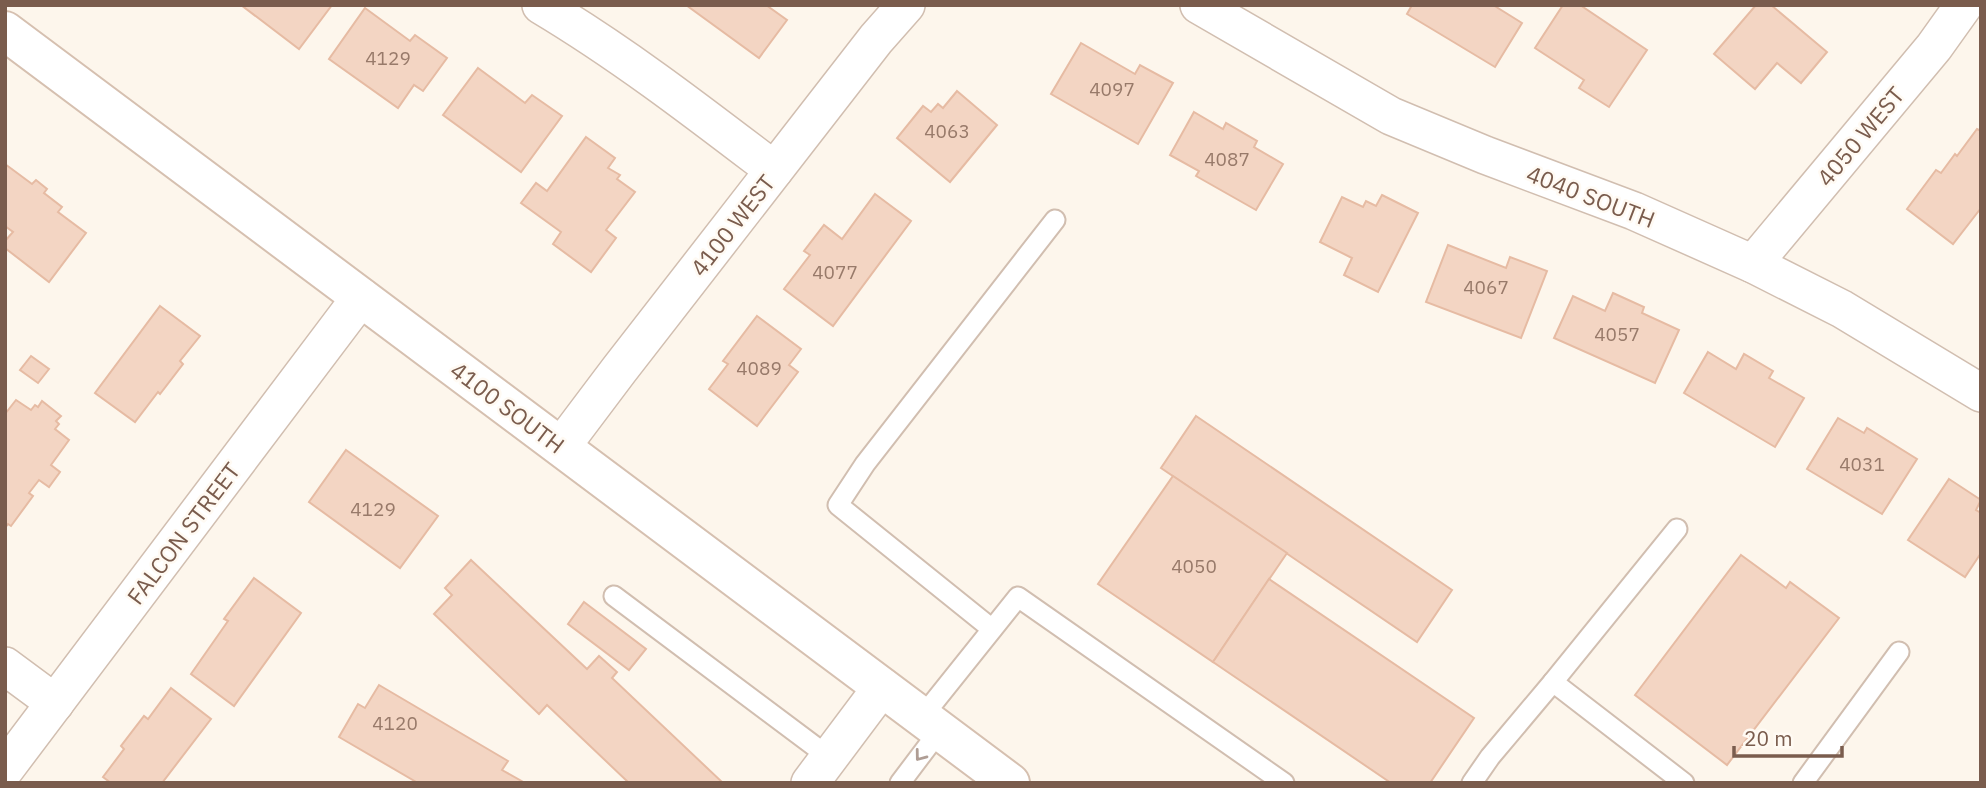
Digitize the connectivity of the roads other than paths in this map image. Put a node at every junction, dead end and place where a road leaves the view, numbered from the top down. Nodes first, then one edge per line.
1 (541, 5) edge
2 (906, 5) edge
3 (1199, 5) edge
4 (1964, 5) edge
5 (5, 31) edge
6 (774, 170) junction
7 (1055, 220) dead end
8 (1753, 264) junction
9 (361, 297) junction
10 (1981, 393) edge
11 (561, 447) junction
12 (1677, 529) dead end
13 (614, 596) dead end
14 (992, 629) junction
15 (1899, 652) dead end
16 (5, 666) edge
17 (1553, 682) junction
18 (882, 687) junction
19 (55, 703) junction
20 (931, 724) junction
21 (5, 769) edge
22 (820, 770) edge
23 (900, 783) edge
24 (1010, 783) edge
25 (1284, 783) edge
26 (1472, 783) edge
27 (1684, 783) edge
28 (1802, 783) edge

1 - 6 street
2 - 6 street, 4100 WEST
3 - 8 street, 4040 SOUTH
4 - 8 street, 4050 WEST
5 - 9 main road, 4100 SOUTH
6 - 11 street, 4100 WEST
7 - 14 lane
8 - 10 street, 4040 SOUTH
9 - 11 main road, 4100 SOUTH
9 - 19 street, FALCON STREET
11 - 18 main road, 4100 SOUTH
12 - 17 lane
13 - 22 lane
14 - 20 lane
14 - 25 lane
15 - 28 lane
16 - 19 street
17 - 26 lane
17 - 27 lane
18 - 20 main road, 4100 SOUTH
18 - 22 street
19 - 21 street, FALCON STREET
20 -> 23 lane
20 - 24 main road, 4100 SOUTH

